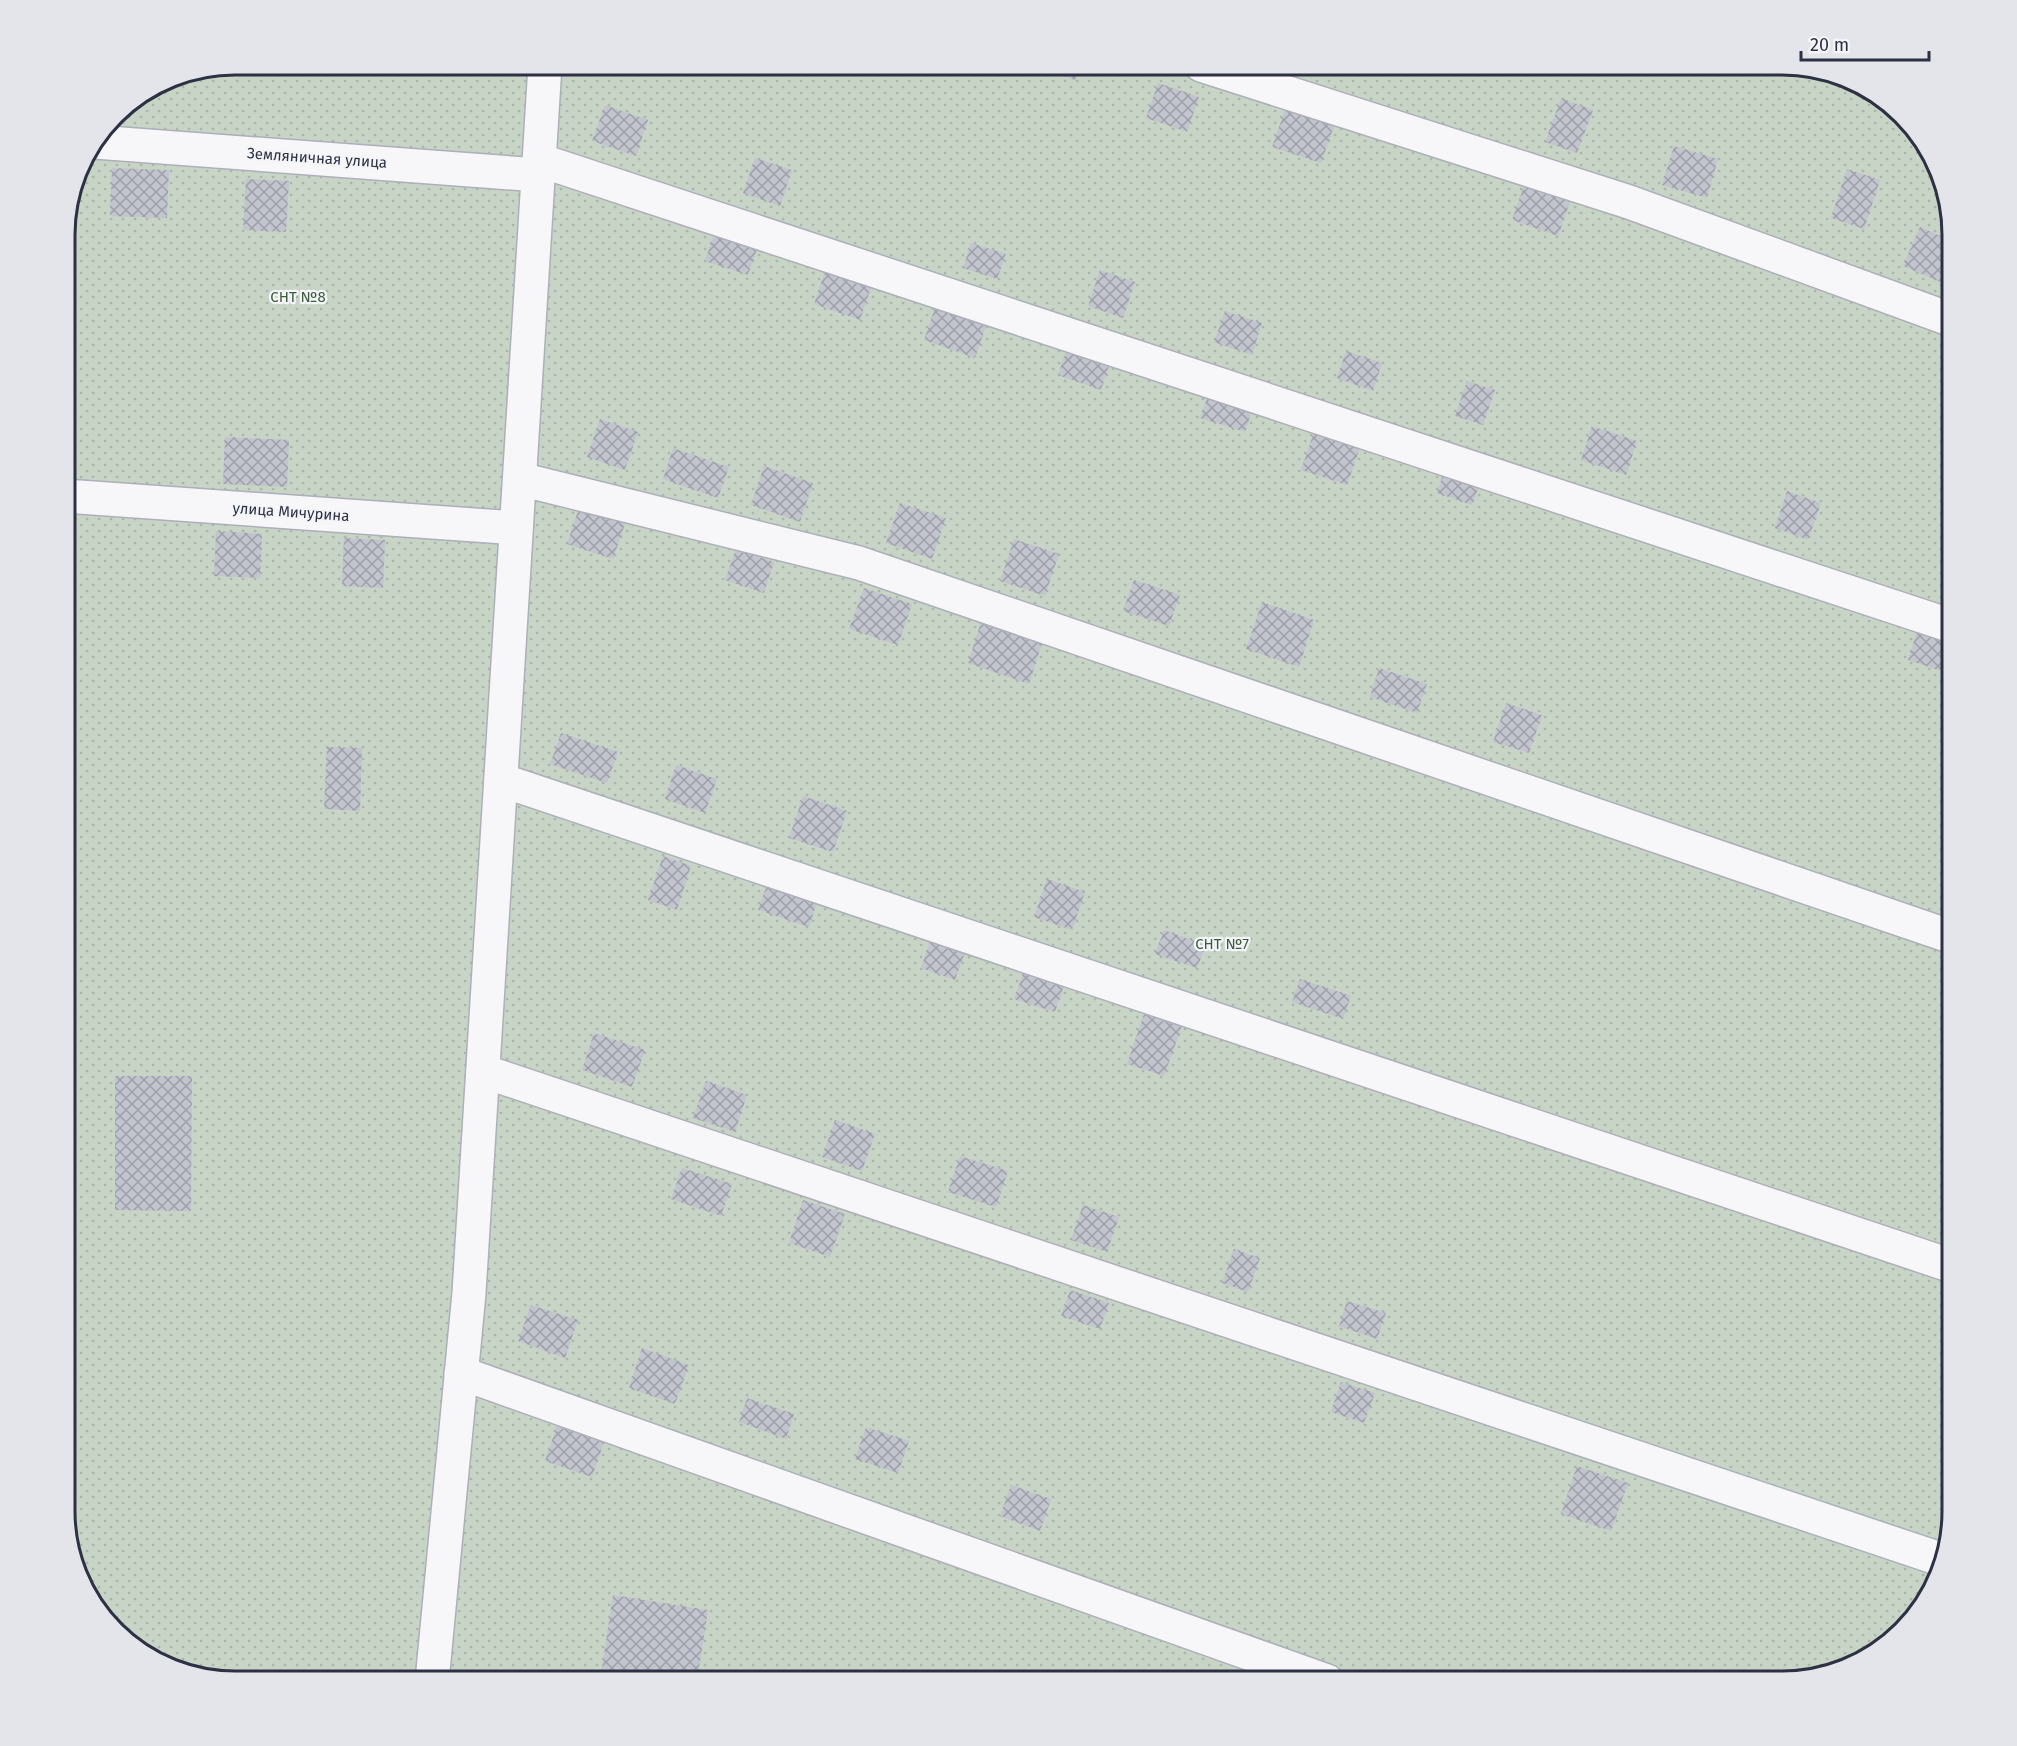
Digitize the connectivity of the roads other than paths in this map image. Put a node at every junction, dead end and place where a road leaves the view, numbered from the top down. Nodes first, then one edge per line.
1 (544, 75) edge
2 (1235, 75) edge
3 (104, 143) edge
4 (539, 168) junction
5 (1942, 316) edge
6 (520, 479) junction
7 (75, 497) edge
8 (516, 528) junction
9 (1942, 622) edge
10 (501, 780) junction
11 (1942, 934) edge
12 (483, 1071) junction
13 (1942, 1262) edge
14 (461, 1373) junction
15 (1935, 1557) edge
16 (433, 1671) edge
17 (1297, 1671) edge

1 - 4 street
2 - 5 street
3 - 4 street, Земляничная улица
4 - 6 street
4 - 9 street, Земляничная улица
6 - 8 street
6 - 11 street
7 - 8 street, улица Мичурина
8 - 10 street
10 - 12 street
10 - 13 street
12 - 14 street
12 - 15 street
14 - 16 street
14 - 17 street

